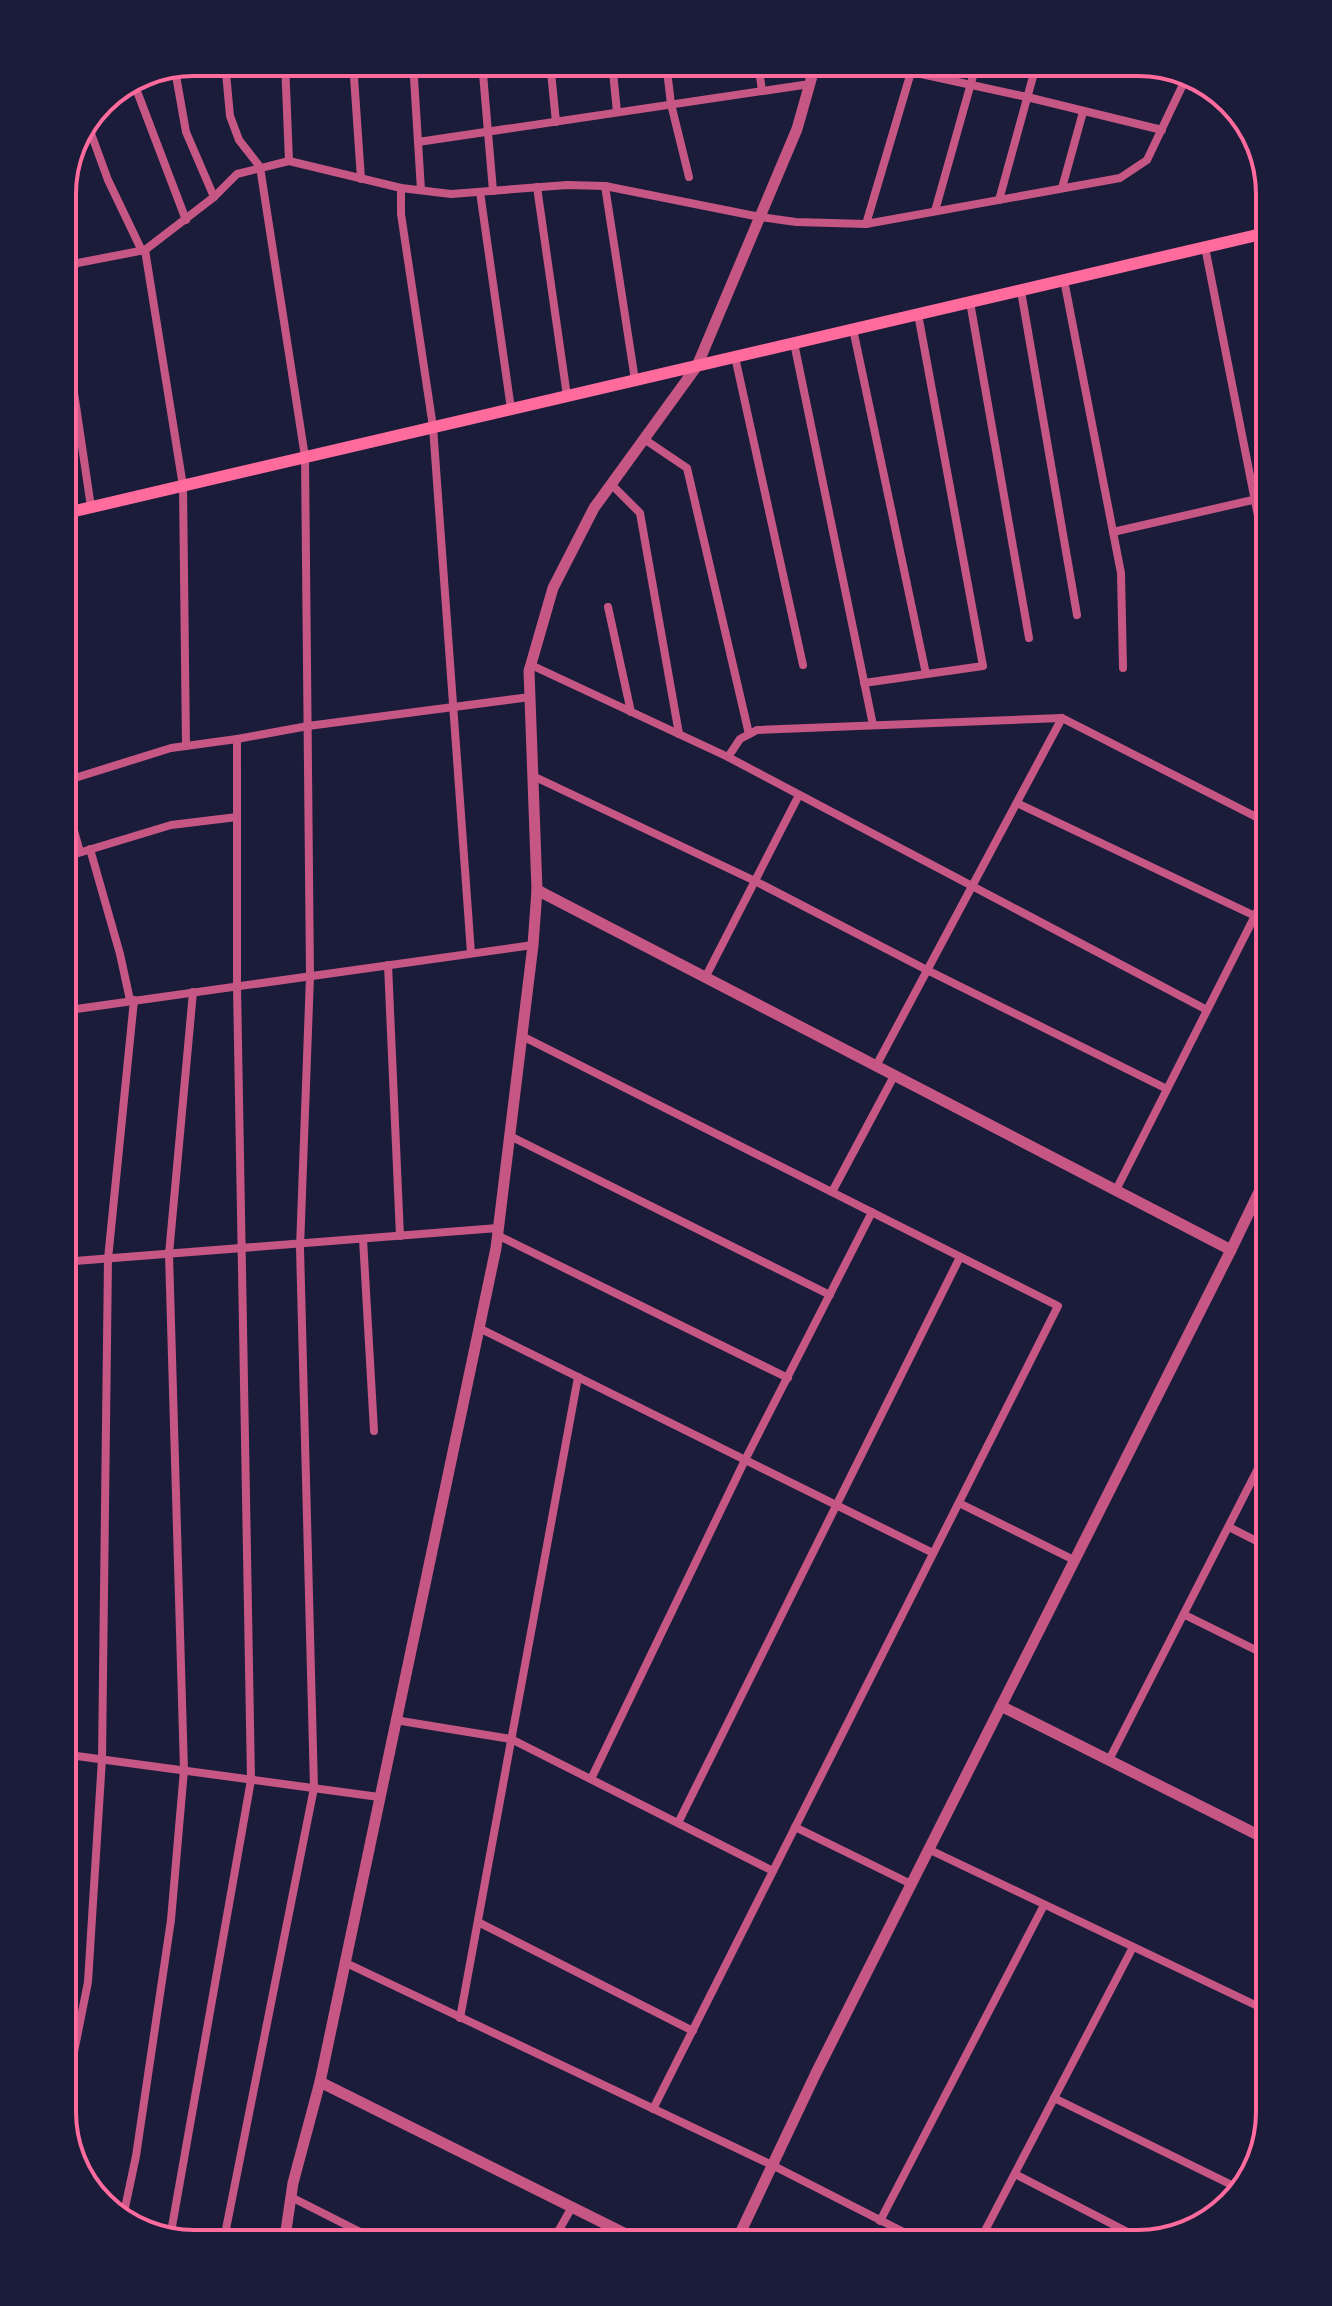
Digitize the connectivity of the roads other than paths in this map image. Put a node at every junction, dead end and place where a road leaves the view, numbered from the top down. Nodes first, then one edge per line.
1 (226, 76) edge
2 (286, 76) edge
3 (354, 76) edge
4 (414, 76) edge
5 (483, 76) edge
6 (551, 76) edge
7 (613, 76) edge
8 (668, 76) edge
9 (760, 76) edge
10 (812, 76) edge
11 (910, 76) edge
12 (942, 76) edge
13 (973, 76) edge
14 (1033, 76) edge
15 (176, 78) edge
16 (810, 84) junction
17 (970, 85) junction
18 (1183, 85) edge
19 (137, 91) edge
20 (762, 91) junction
21 (1027, 97) junction
22 (671, 104) junction
23 (617, 112) junction
24 (1083, 112) junction
25 (556, 122) junction
26 (1162, 130) junction
27 (488, 132) junction
28 (92, 136) edge
29 (418, 142) junction
30 (289, 161) junction
31 (260, 167) junction
32 (689, 177) dead end
33 (361, 179) junction
34 (605, 186) junction
35 (537, 187) junction
36 (401, 188) junction
37 (1062, 188) junction
38 (421, 190) junction
39 (493, 191) junction
40 (480, 192) junction
41 (214, 197) junction
42 (999, 200) junction
43 (935, 211) junction
44 (760, 217) junction
45 (186, 220) junction
46 (866, 224) junction
47 (1256, 235) edge
48 (1205, 247) junction
49 (144, 250) junction
50 (76, 263) edge
51 (1064, 280) junction
52 (1021, 291) junction
53 (970, 302) junction
54 (918, 314) junction
55 (853, 329) junction
56 (794, 343) junction
57 (735, 357) junction
58 (697, 366) junction
59 (635, 380) junction
60 (567, 396) junction
61 (76, 406) edge
62 (511, 409) junction
63 (433, 427) junction
64 (644, 439) junction
65 (305, 457) junction
66 (611, 484) junction
67 (183, 486) junction
68 (1255, 499) junction
69 (1256, 504) edge
70 (91, 507) junction
71 (76, 511) edge
72 (1113, 532) junction
73 (608, 607) dead end
74 (1077, 615) dead end
75 (1029, 638) dead end
76 (531, 665) junction
77 (803, 665) dead end
78 (1123, 668) dead end
79 (926, 674) junction
80 (864, 683) junction
81 (530, 697) junction
82 (453, 707) junction
83 (631, 712) junction
84 (1062, 718) junction
85 (873, 725) junction
86 (308, 726) junction
87 (679, 734) junction
88 (749, 734) junction
89 (237, 739) junction
90 (186, 746) junction
91 (728, 757) junction
92 (533, 776) junction
93 (76, 780) edge
94 (799, 795) junction
95 (1017, 803) junction
96 (237, 817) junction
97 (1256, 817) edge
98 (76, 837) edge
99 (90, 849) junction
100 (80, 852) junction
101 (76, 853) edge
102 (755, 881) junction
103 (972, 886) junction
104 (537, 890) junction
105 (1255, 916) joint
106 (533, 945) junction
107 (471, 953) junction
108 (388, 965) junction
109 (927, 970) junction
110 (310, 976) junction
111 (705, 978) junction
112 (237, 986) junction
113 (193, 992) junction
114 (132, 1000) junction
115 (76, 1009) edge
116 (1207, 1010) junction
117 (522, 1036) junction
118 (876, 1066) junction
119 (894, 1076) junction
120 (1167, 1089) junction
121 (510, 1136) junction
122 (1116, 1190) junction
123 (832, 1192) junction
124 (1256, 1198) edge
125 (872, 1212) junction
126 (498, 1231) junction
127 (400, 1236) junction
128 (363, 1239) junction
129 (300, 1244) junction
130 (242, 1248) junction
131 (1231, 1250) junction
132 (169, 1254) junction
133 (960, 1257) junction
134 (108, 1259) junction
135 (76, 1261) edge
136 (830, 1295) junction
137 (479, 1328) junction
138 (578, 1377) junction
139 (788, 1378) junction
140 (374, 1431) dead end
141 (745, 1460) junction
142 (1256, 1473) edge
143 (959, 1503) junction
144 (836, 1505) junction
145 (1229, 1527) junction
146 (1256, 1541) edge
147 (933, 1553) junction
148 (1074, 1560) junction
149 (1185, 1615) junction
150 (1256, 1650) edge
151 (1001, 1706) junction
152 (395, 1720) junction
153 (511, 1739) junction
154 (76, 1756) edge
155 (102, 1759) junction
156 (1109, 1760) junction
157 (184, 1770) junction
158 (591, 1779) junction
159 (251, 1780) junction
160 (314, 1788) junction
161 (379, 1797) junction
162 (678, 1823) junction
163 (795, 1827) junction
164 (1256, 1834) edge
165 (928, 1849) junction
166 (773, 1871) junction
167 (911, 1884) junction
168 (1044, 1905) junction
169 (478, 1922) junction
170 (1133, 1947) junction
171 (344, 1962) junction
172 (1256, 2005) edge
173 (460, 2018) junction
174 (693, 2031) junction
175 (76, 2042) edge
176 (320, 2082) junction
177 (1054, 2098) junction
178 (653, 2109) junction
179 (772, 2165) junction
180 (1015, 2174) junction
181 (1231, 2185) edge
182 (291, 2197) junction
183 (572, 2207) junction
184 (125, 2208) edge
185 (880, 2221) junction
186 (172, 2228) edge
187 (226, 2230) edge
188 (286, 2230) edge
189 (356, 2230) edge
190 (559, 2230) edge
191 (618, 2230) edge
192 (742, 2230) edge
193 (898, 2230) edge
194 (985, 2230) edge
195 (1124, 2230) edge

1 - 31 street
2 - 30 street
3 - 33 street
4 - 29 street
5 - 27 street
6 - 25 street
7 - 23 street
8 - 22 street
9 - 20 street
10 - 16 street
11 - 46 street
12 - 17 street
13 - 17 street
14 - 21 street
15 - 41 street
16 - 20 street
16 - 44 street
17 - 21 street
17 - 43 street
18 - 26 street
19 - 45 street
20 - 22 street
21 - 24 street
21 - 42 street
22 - 23 street
22 - 32 street
23 - 25 street
24 - 26 street
24 - 37 street
25 - 27 street
26 - 37 street
27 - 29 street
27 - 39 street
28 - 49 street
29 - 38 street
30 - 31 street
30 - 33 street
31 - 41 street
31 - 65 street
33 - 36 street
34 - 35 street
34 - 44 street
34 - 59 street
35 - 39 street
35 - 60 street
36 - 38 street
36 - 63 street
37 - 42 street
38 - 40 street
39 - 40 street
40 - 62 street
41 - 45 street
42 - 43 street
43 - 46 street
44 - 46 street
44 - 58 street
45 - 49 street
47 - 48 main road
48 - 51 main road
48 - 68 street
49 - 50 street
49 - 67 street
51 - 52 main road
51 - 72 street
52 - 53 main road
52 - 74 street
53 - 54 main road
53 - 75 street
54 - 55 main road
54 - 79 street
55 - 56 main road
55 - 79 street
56 - 57 main road
56 - 80 street
57 - 58 main road
57 - 77 street
58 - 59 main road
58 - 64 street
59 - 60 main road
60 - 62 main road
61 - 70 street
62 - 63 main road
63 - 65 main road
63 - 82 street
64 - 66 street
64 - 88 street
65 - 67 main road
65 - 86 street
66 - 76 street
66 - 87 street
67 - 70 main road
67 - 90 street
68 - 69 street
68 - 72 street
70 - 71 main road
72 - 78 street
73 - 83 street
76 - 81 street
76 - 83 street
79 - 80 street
80 - 85 street
81 - 82 street
81 - 92 street
82 - 86 street
82 - 107 street
83 - 87 street
84 - 85 street
84 - 95 street
84 - 97 street
85 - 88 street
86 - 89 street
86 - 110 street
87 - 91 street
88 - 91 street
89 - 90 street
89 - 96 street
90 - 93 street
91 - 94 street
92 - 102 street
92 - 104 street
94 - 102 street
94 - 103 street
95 - 103 street
95 - 105 street
96 - 99 street
96 - 112 street
98 - 100 street
99 - 100 street
99 - 114 street
100 - 101 street
102 - 109 street
102 - 111 street
103 - 109 street
103 - 116 street
104 - 106 street
104 - 111 street
105 - 116 street
106 - 107 street
106 - 117 street
107 - 108 street
108 - 110 street
108 - 127 street
109 - 118 street
109 - 120 street
110 - 112 street
110 - 129 street
111 - 118 street
112 - 113 street
112 - 130 street
113 - 114 street
113 - 132 street
114 - 115 street
114 - 134 street
116 - 120 street
117 - 121 street
117 - 123 street
118 - 119 street
119 - 122 street
119 - 123 street
120 - 122 street
121 - 126 street
121 - 136 street
122 - 131 street
123 - 125 street
124 - 131 street
125 - 133 street
125 - 136 street
126 - 127 street
126 - 137 street
126 - 139 street
127 - 128 street
128 - 129 street
128 - 140 street
129 - 130 street
129 - 160 street
130 - 132 street
130 - 159 street
131 - 148 street
132 - 134 street
132 - 157 street
133 - 143 street
133 - 144 street
134 - 135 street
134 - 155 street
136 - 139 street
137 - 138 street
137 - 152 street
138 - 141 street
138 - 153 street
139 - 141 street
141 - 144 street
141 - 158 street
142 - 145 street
143 - 147 street
143 - 148 street
144 - 147 street
144 - 162 street
145 - 146 street
145 - 149 street
147 - 163 street
148 - 151 street
149 - 150 street
149 - 156 street
151 - 156 street
151 - 165 street
152 - 153 street
152 - 161 street
153 - 158 street
153 - 169 street
154 - 155 street
155 - 157 street
155 - 175 street
156 - 164 street
157 - 159 street
157 - 184 street
158 - 162 street
159 - 160 street
159 - 186 street
160 - 161 street
160 - 187 street
161 - 171 street
162 - 166 street
163 - 166 street
163 - 167 street
165 - 167 street
165 - 168 street
166 - 174 street
167 - 179 street
168 - 170 street
168 - 185 street
169 - 173 street
169 - 174 street
170 - 172 street
170 - 177 street
171 - 173 street
171 - 176 street
173 - 178 street
174 - 178 street
176 - 182 street
176 - 183 street
177 - 180 street
177 - 181 street
178 - 179 street
179 - 185 street
179 - 192 street
180 - 194 street
180 - 195 street
182 - 188 street
182 - 189 street
183 - 190 street
183 - 191 street
185 - 193 street

